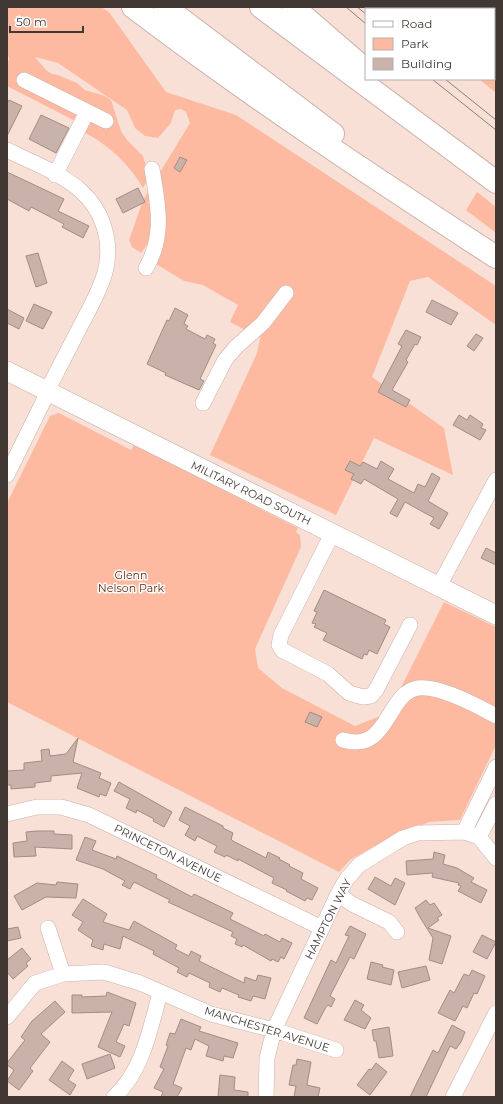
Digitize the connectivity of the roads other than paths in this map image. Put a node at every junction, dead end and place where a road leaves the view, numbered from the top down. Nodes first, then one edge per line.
1 (133, 7) edge
2 (165, 7) edge
3 (261, 7) edge
4 (293, 7) edge
5 (365, 69) edge
6 (24, 80) dead end
7 (377, 80) edge
8 (87, 112) junction
9 (106, 122) dead end
10 (7, 150) edge
11 (152, 169) dead end
12 (56, 174) junction
13 (490, 177) edge
14 (496, 256) edge
15 (146, 268) dead end
16 (286, 293) dead end
17 (7, 371) edge
18 (48, 392) junction
19 (203, 403) dead end
20 (7, 475) edge
21 (496, 480) edge
22 (332, 534) junction
23 (439, 586) junction
24 (496, 615) edge
25 (410, 625) dead end
26 (496, 716) edge
27 (343, 740) dead end
28 (496, 767) edge
29 (496, 804) edge
30 (7, 814) edge
31 (464, 832) junction
32 (479, 837) junction
33 (496, 858) edge
34 (338, 894) junction
35 (48, 928) dead end
36 (322, 928) junction
37 (397, 932) dead end
38 (63, 974) junction
39 (160, 993) junction
40 (496, 1013) edge
41 (7, 1017) edge
42 (274, 1030) junction
43 (336, 1050) dead end
44 (114, 1097) edge
45 (266, 1097) edge
46 (453, 1097) edge

1 - 14 highway
2 - 14 highway
3 - 13 highway
4 - 5 highway
6 - 8 street
7 - 13 highway
8 - 9 street
8 - 12 street
10 - 12 street
11 - 15 street
12 - 18 street
16 - 19 street
17 - 18 main road, MILITARY ROAD SOUTH
18 - 20 street
18 - 22 main road, MILITARY ROAD SOUTH
21 - 23 street
22 - 23 main road, MILITARY ROAD SOUTH
22 - 25 street
23 - 24 main road, MILITARY ROAD SOUTH
26 - 27 street
28 - 31 street
29 - 32 street
30 - 36 street, PRINCETON AVENUE
31 - 32 street, HAMPTON WAY
31 - 34 street, HAMPTON WAY
32 - 33 street
34 - 36 street, HAMPTON WAY
34 - 37 street
35 - 38 street
36 - 42 street, HAMPTON WAY
38 - 39 street, MANCHESTER AVENUE
38 - 41 street, MANCHESTER AVENUE
39 - 42 street, MANCHESTER AVENUE
39 - 44 street
40 - 46 street
42 - 43 street, MANCHESTER AVENUE
42 - 45 street, HAMPTON WAY

